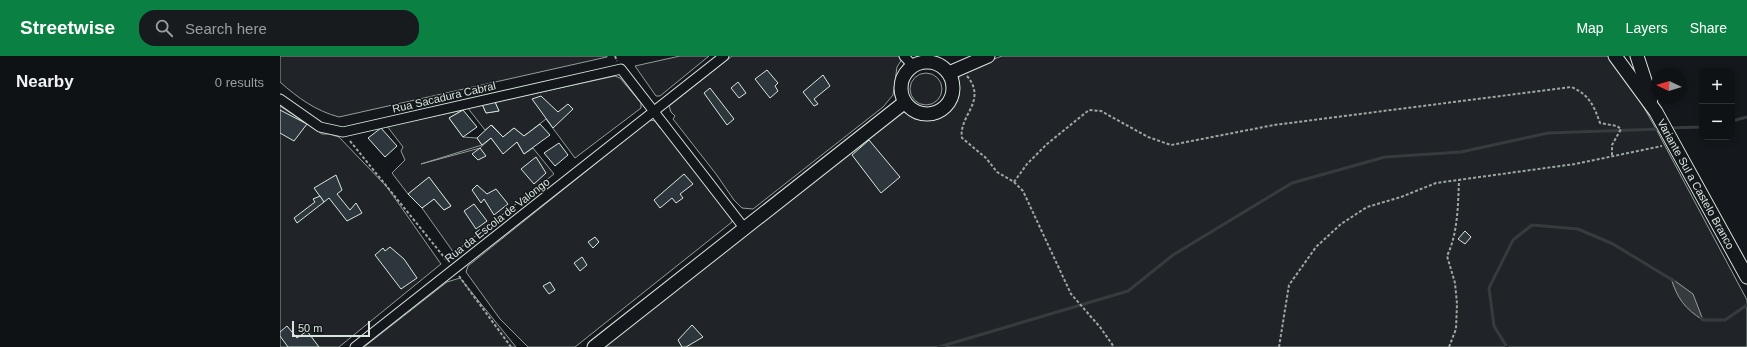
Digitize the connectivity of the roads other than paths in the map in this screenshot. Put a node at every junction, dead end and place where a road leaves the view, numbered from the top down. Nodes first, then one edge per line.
1 (724, 56) edge
2 (904, 56) edge
3 (988, 56) edge
4 (1616, 56) edge
5 (1637, 56) edge
6 (913, 66) junction
7 (954, 71) junction
8 (280, 99) edge
9 (905, 102) junction
10 (654, 112) junction
11 (1656, 112) junction
12 (745, 229) junction
13 (1747, 277) edge
14 (355, 347) edge
15 (594, 347) edge

1 - 10 street, Rua da Escola de Valongo
2 - 6 street
3 - 7 street
4 - 11 street
5 - 11 street
6 - 7 street
6 - 9 street
7 - 9 street
8 - 10 street, Rua Sacadura Cabral
9 - 12 street
10 - 12 street
10 - 14 street, Rua da Escola de Valongo
11 - 13 street, Variante Sul a Castelo Branco
12 - 15 street

